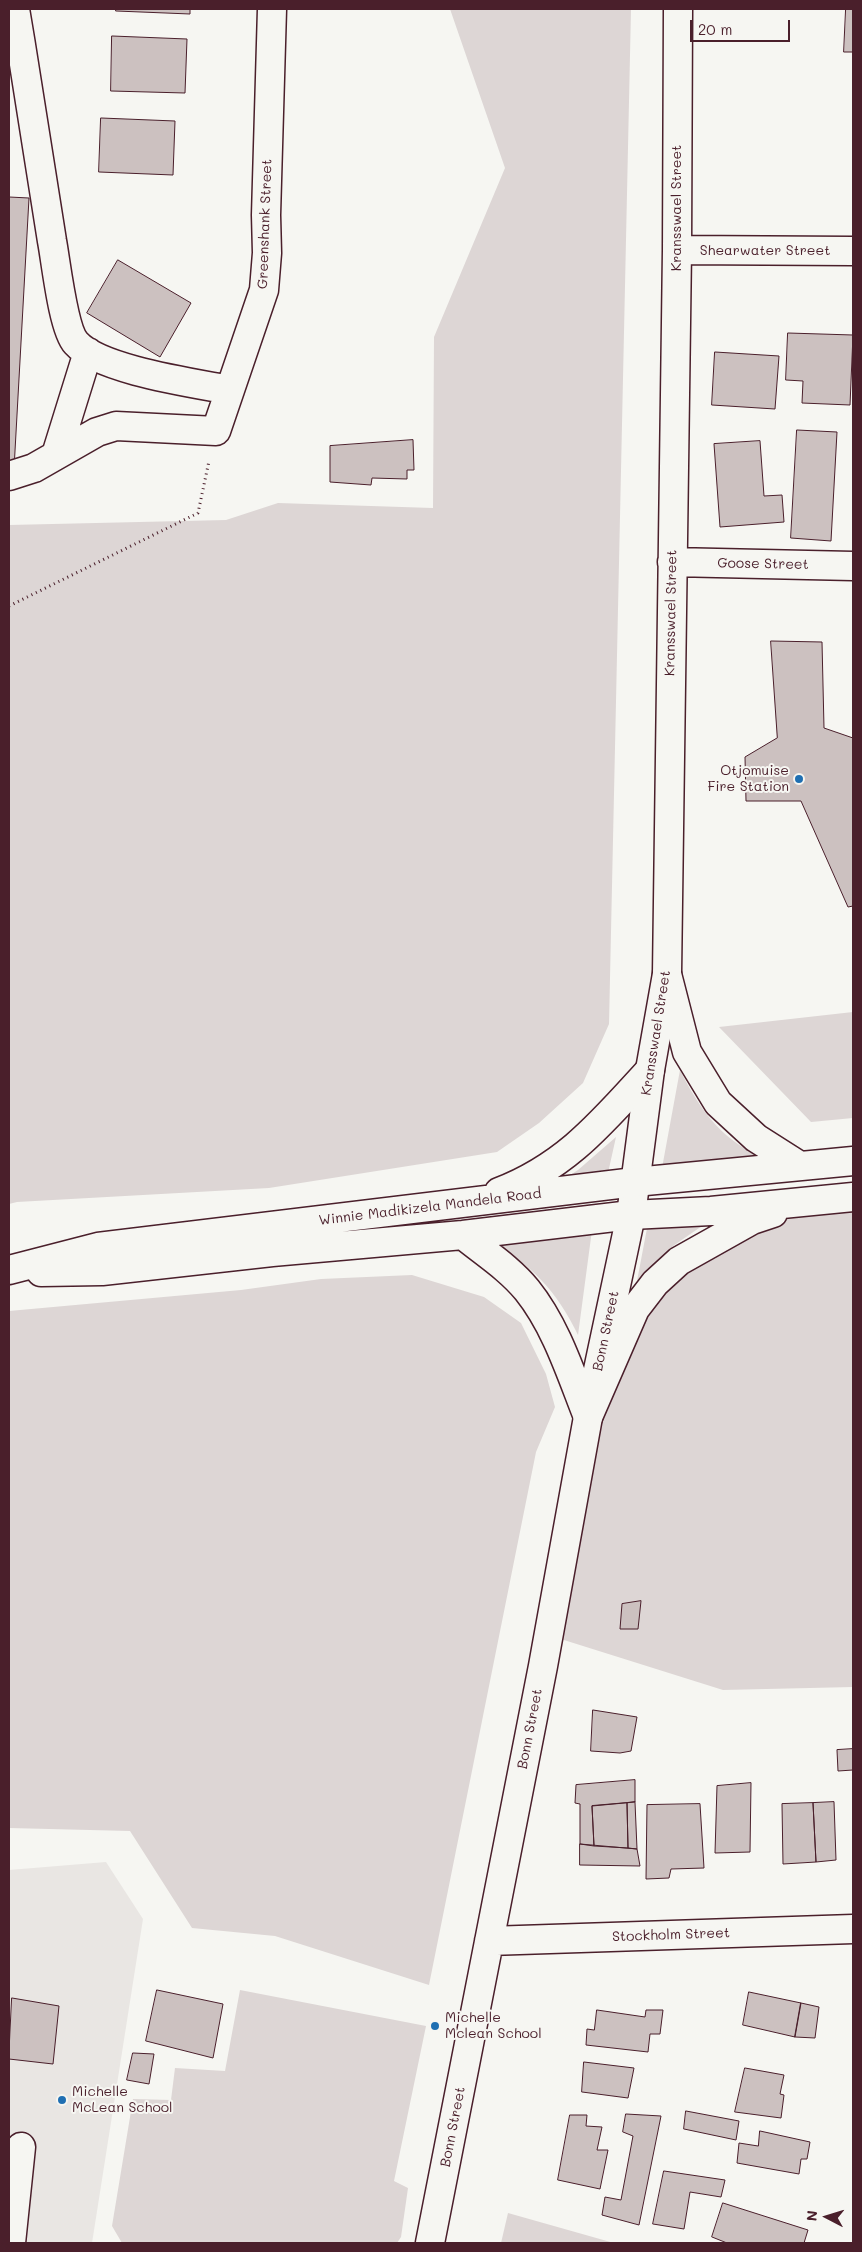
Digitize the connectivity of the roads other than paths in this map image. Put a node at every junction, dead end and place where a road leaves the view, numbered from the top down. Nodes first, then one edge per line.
1 (15, 9) edge
2 (272, 9) edge
3 (678, 9) edge
4 (677, 250) junction
5 (853, 251) edge
6 (88, 352) junction
7 (230, 390) junction
8 (56, 455) junction
9 (9, 476) edge
10 (672, 562) junction
11 (853, 566) edge
12 (667, 974) junction
13 (650, 1070) junction
14 (853, 1160) edge
15 (800, 1166) junction
16 (635, 1182) junction
17 (853, 1197) edge
18 (474, 1202) junction
19 (800, 1203) junction
20 (631, 1216) junction
21 (463, 1235) junction
22 (9, 1271) edge
23 (588, 1417) junction
24 (853, 1929) edge
25 (489, 1941) junction
26 (21, 2147) dead end
27 (11, 2243) edge
28 (430, 2243) edge

1 - 6 street
2 - 7 street, Greenshank Street
3 - 4 street, Kransswael Street
4 - 5 street, Shearwater Street
4 - 10 street, Kransswael Street
6 - 7 street
6 - 8 street
7 - 8 street, Greenshank Street
8 - 9 street
10 - 11 street, Goose Street
10 - 12 street, Kransswael Street
12 - 13 street, Kransswael Street
12 - 15 street
13 - 16 street, Kransswael Street
13 - 18 street
14 - 15 street, Winnie Madikizela Mandela Road
15 - 16 street, Winnie Madikizela Mandela Road
16 - 18 street, Winnie Madikizela Mandela Road
16 - 20 street, Kransswael Street
17 - 19 street, Winnie Madikizela Mandela Road
18 - 22 street, Winnie Madikizela Mandela Road
19 - 20 street, Winnie Madikizela Mandela Road
19 - 23 street
20 - 21 street, Winnie Madikizela Mandela Road
20 - 23 street, Bonn Street
21 - 22 street, Winnie Madikizela Mandela Road
21 - 23 street
23 - 25 street, Bonn Street
24 - 25 street, Stockholm Street
25 - 28 street, Bonn Street
26 - 27 street

